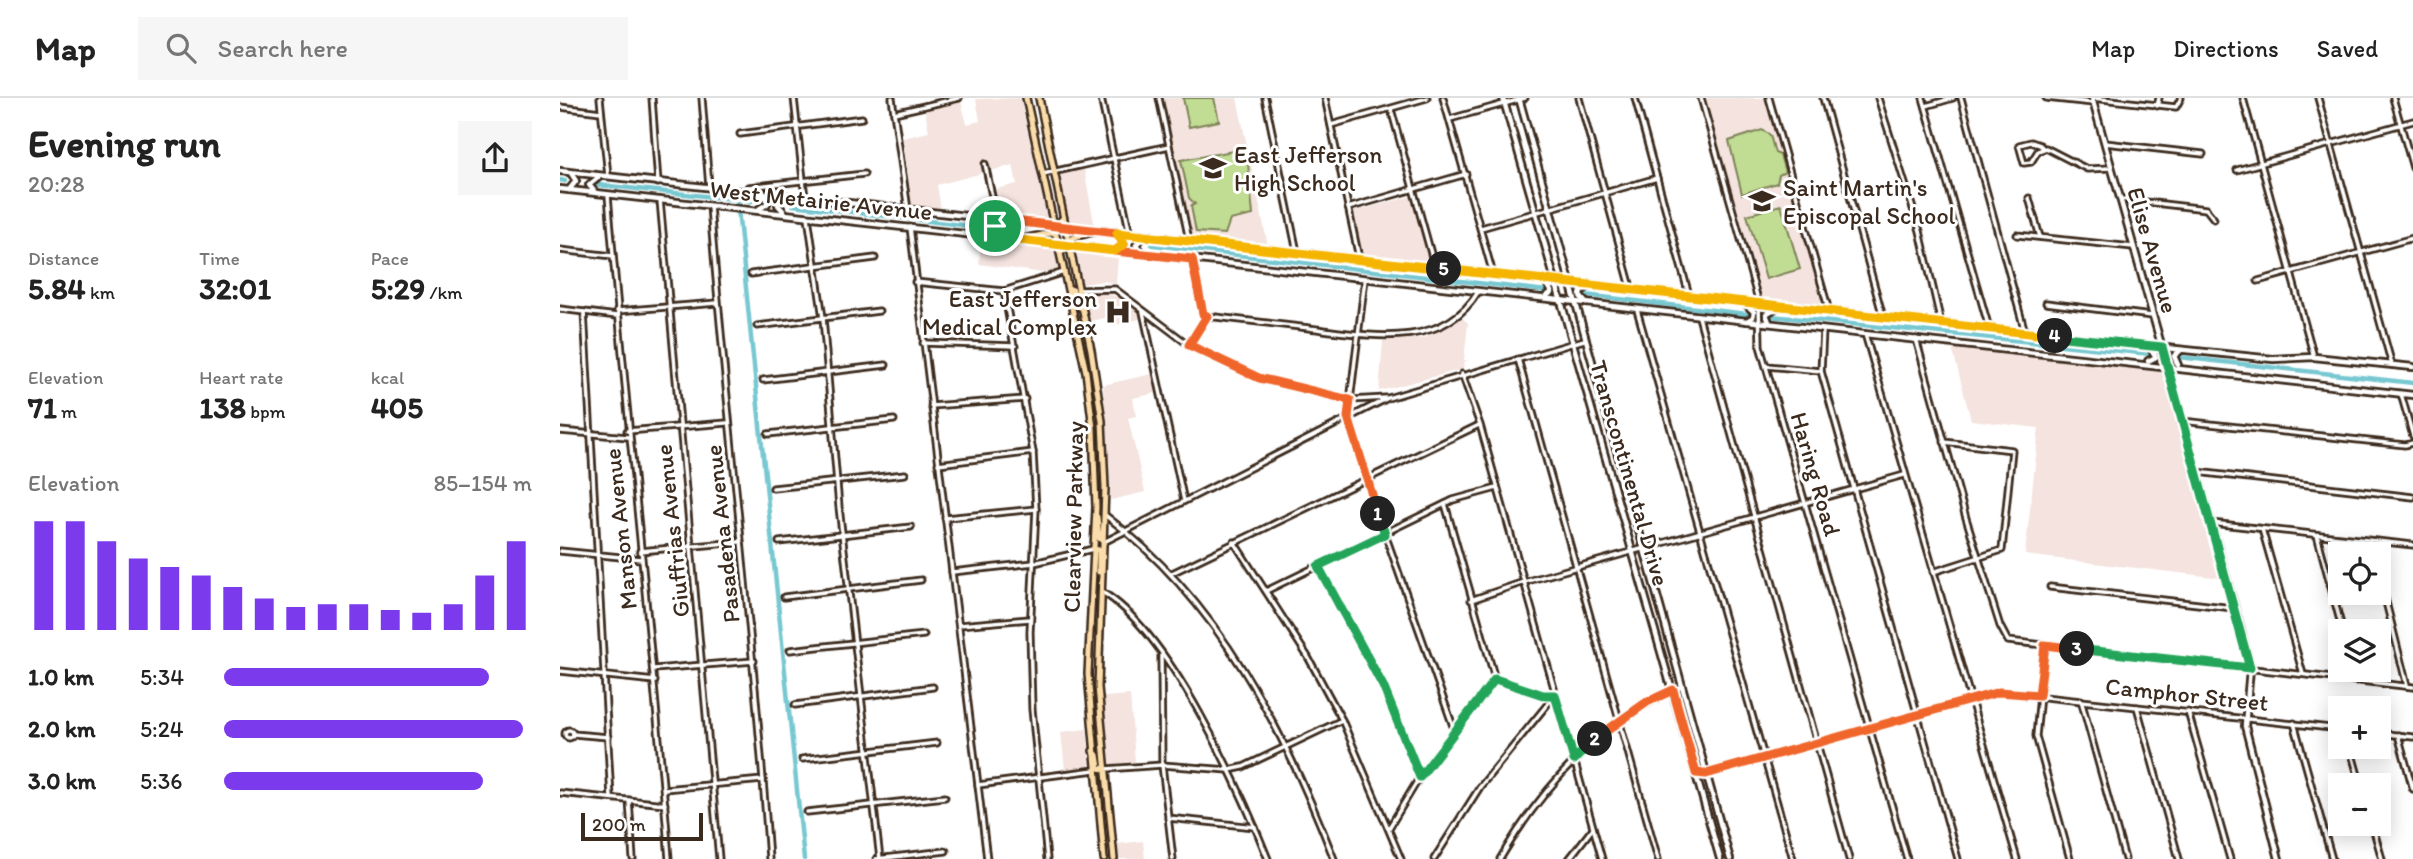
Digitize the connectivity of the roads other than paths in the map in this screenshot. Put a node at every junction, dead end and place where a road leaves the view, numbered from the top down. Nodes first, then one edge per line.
1 (600, 98) edge
2 (652, 98) edge
3 (702, 98) edge
4 (794, 98) edge
5 (892, 98) edge
6 (959, 98) edge
7 (1027, 98) edge
8 (1039, 98) edge
9 (1101, 98) edge
10 (1159, 98) edge
11 (1265, 98) edge
12 (1325, 98) edge
13 (1427, 98) edge
14 (1443, 98) edge
15 (1521, 98) edge
16 (1579, 98) edge
17 (1635, 98) edge
18 (1701, 98) edge
19 (1769, 98) edge
20 (1824, 98) edge
21 (1878, 98) edge
22 (1923, 98) edge
23 (1953, 98) edge
24 (1961, 98) edge
25 (2046, 98) edge
26 (2159, 98) edge
27 (2181, 98) edge
28 (2243, 98) edge
29 (2318, 98) edge
30 (2393, 98) edge
31 (2092, 100) edge
32 (1504, 101) edge
33 (1926, 106) junction
34 (2157, 106) junction
35 (560, 107) edge
36 (1391, 109) junction
37 (601, 111) junction
38 (894, 113) junction
39 (862, 118) dead end
40 (1450, 120) junction
41 (2413, 121) edge
42 (2401, 124) junction
43 (1331, 125) junction
44 (797, 127) junction
45 (1045, 130) junction
46 (1034, 132) junction
47 (740, 134) dead end
48 (2105, 143) junction
49 (2331, 144) junction
50 (1169, 146) junction
51 (2043, 148) junction
52 (2203, 154) dead end
53 (1114, 157) junction
54 (2261, 163) junction
55 (985, 164) dead end
56 (2111, 168) junction
57 (2413, 168) edge
58 (2237, 170) dead end
59 (560, 172) edge
60 (1054, 172) junction
61 (571, 173) junction
62 (864, 174) dead end
63 (1043, 174) junction
64 (1466, 174) junction
65 (606, 177) junction
66 (1657, 178) junction
67 (803, 181) junction
68 (658, 183) junction
69 (748, 187) dead end
70 (709, 188) junction
71 (560, 189) edge
72 (568, 190) junction
73 (1414, 190) junction
74 (756, 192) junction
75 (1605, 192) junction
76 (597, 194) junction
77 (608, 195) junction
78 (792, 196) junction
79 (805, 198) junction
80 (2029, 198) dead end
81 (2120, 199) junction
82 (660, 200) junction
83 (710, 206) junction
84 (1348, 208) junction
85 (1550, 208) junction
86 (747, 210) junction
87 (908, 210) junction
88 (1536, 212) junction
89 (792, 215) junction
90 (808, 217) junction
91 (976, 217) junction
92 (996, 219) junction
93 (2214, 219) dead end
94 (1016, 221) junction
95 (1002, 226) junction
96 (910, 228) junction
97 (1059, 228) junction
98 (1481, 228) junction
99 (1099, 231) junction
100 (1117, 233) junction
101 (979, 234) junction
102 (1130, 234) junction
103 (2017, 235) dead end
104 (1145, 236) junction
105 (994, 237) junction
106 (2040, 237) junction
107 (1006, 238) junction
108 (2413, 238) edge
109 (1019, 240) junction
110 (1189, 240) junction
111 (1064, 244) junction
112 (2133, 247) junction
113 (560, 250) edge
114 (1115, 251) junction
115 (1297, 252) junction
116 (2361, 252) junction
117 (1145, 254) junction
118 (613, 256) junction
119 (875, 258) dead end
120 (1359, 258) junction
121 (1192, 259) junction
122 (815, 266) junction
123 (1435, 268) junction
124 (2292, 271) junction
125 (1065, 272) junction
126 (751, 274) dead end
127 (1493, 275) junction
128 (1365, 279) junction
129 (1544, 281) junction
130 (2258, 281) dead end
131 (915, 282) junction
132 (1556, 282) junction
133 (1570, 284) junction
134 (1592, 286) junction
135 (1068, 288) junction
136 (1078, 290) junction
137 (1632, 290) junction
138 (1004, 291) junction
139 (1478, 292) junction
140 (1689, 296) junction
141 (1537, 299) junction
142 (1562, 302) junction
143 (1741, 302) junction
144 (718, 303) junction
145 (1574, 303) junction
146 (1759, 303) junction
147 (2046, 303) dead end
148 (1591, 305) junction
149 (1784, 306) junction
150 (668, 307) junction
151 (1082, 308) junction
152 (560, 309) edge
153 (1142, 310) junction
154 (1637, 310) junction
155 (879, 311) dead end
156 (1829, 311) junction
157 (584, 312) junction
158 (618, 313) junction
159 (1207, 316) junction
160 (2153, 316) junction
161 (1699, 317) junction
162 (1883, 317) junction
163 (823, 318) junction
164 (1742, 321) junction
165 (1760, 323) junction
166 (1941, 323) junction
167 (1773, 324) junction
168 (757, 326) dead end
169 (1989, 328) junction
170 (1823, 330) junction
171 (2025, 332) junction
172 (1358, 334) junction
173 (1864, 334) junction
174 (1916, 339) junction
175 (1584, 340) junction
176 (923, 343) junction
177 (1574, 343) junction
178 (1189, 345) junction
179 (1015, 346) junction
180 (2147, 346) junction
181 (2162, 347) junction
182 (2188, 350) junction
183 (2314, 357) junction
184 (1518, 359) junction
185 (2137, 362) junction
186 (886, 365) dead end
187 (2166, 365) junction
188 (2392, 365) junction
189 (1767, 366) junction
190 (2181, 367) junction
191 (2413, 368) edge
192 (1821, 371) junction
193 (828, 372) junction
194 (1462, 374) junction
195 (763, 380) dead end
196 (2401, 393) junction
197 (2413, 395) edge
198 (1388, 398) junction
199 (1025, 399) junction
200 (1350, 400) junction
201 (931, 406) junction
202 (1348, 417) junction
203 (894, 420) dead end
204 (2182, 421) junction
205 (727, 423) junction
206 (1480, 425) junction
207 (678, 427) junction
208 (832, 427) junction
209 (560, 431) edge
210 (627, 431) junction
211 (590, 433) junction
212 (768, 434) dead end
213 (2413, 435) edge
214 (628, 437) junction
215 (1944, 442) junction
216 (2413, 443) edge
217 (1033, 452) junction
218 (938, 464) junction
219 (2197, 472) junction
220 (905, 474) dead end
221 (1904, 475) junction
222 (1366, 479) junction
223 (837, 480) junction
224 (773, 488) dead end
225 (1498, 488) junction
226 (1854, 488) junction
227 (2413, 496) edge
228 (1184, 501) junction
229 (1805, 502) junction
230 (1445, 504) junction
231 (1036, 509) junction
232 (1096, 512) junction
233 (1105, 515) junction
234 (1752, 517) junction
235 (945, 518) junction
236 (2211, 523) junction
237 (911, 527) dead end
238 (2262, 529) junction
239 (1700, 531) junction
240 (1127, 532) junction
241 (1385, 534) junction
242 (843, 535) junction
243 (2317, 535) junction
244 (2369, 541) joint
245 (740, 542) junction
246 (779, 542) dead end
247 (1104, 542) junction
248 (1234, 542) junction
249 (2413, 545) edge
250 (691, 546) junction
251 (1643, 548) junction
252 (1093, 549) junction
253 (560, 551) edge
254 (640, 551) junction
255 (1633, 551) junction
256 (596, 555) junction
257 (1980, 556) junction
258 (641, 559) junction
259 (1034, 563) junction
260 (1318, 566) junction
261 (1576, 567) junction
262 (952, 572) junction
263 (1933, 572) junction
264 (1172, 573) junction
265 (921, 580) dead end
266 (1101, 582) junction
267 (1524, 582) junction
268 (2050, 587) dead end
269 (849, 589) junction
270 (1100, 590) junction
271 (1266, 591) junction
272 (784, 597) dead end
273 (1471, 600) junction
274 (2387, 605) edge
275 (2233, 608) junction
276 (1031, 619) junction
277 (2340, 619) edge
278 (959, 625) junction
279 (924, 635) dead end
280 (854, 643) junction
281 (2045, 645) junction
282 (790, 650) dead end
283 (1161, 654) junction
284 (754, 661) junction
285 (703, 665) junction
286 (2250, 668) junction
287 (653, 669) junction
288 (560, 671) edge
289 (2303, 674) junction
290 (604, 676) junction
291 (2328, 677) edge
292 (1495, 679) junction
293 (655, 681) junction
294 (2365, 682) edge
295 (1682, 686) junction
296 (2407, 686) junction
297 (933, 687) dead end
298 (2413, 687) edge
299 (1673, 690) junction
300 (1555, 695) junction
301 (2039, 695) junction
302 (861, 696) junction
303 (1972, 699) junction
304 (2081, 700) junction
305 (795, 705) dead end
306 (2137, 707) junction
307 (1689, 711) junction
308 (2188, 712) junction
309 (1679, 713) junction
310 (1918, 713) junction
311 (2246, 718) junction
312 (1342, 720) junction
313 (1619, 720) junction
314 (2294, 723) junction
315 (1869, 727) junction
316 (2328, 727) edge
317 (1454, 729) junction
318 (573, 734) dead end
319 (2391, 734) edge
320 (2398, 735) junction
321 (608, 737) junction
322 (2413, 737) edge
323 (1817, 742) junction
324 (936, 743) dead end
325 (1287, 747) junction
326 (867, 751) junction
327 (1093, 751) junction
328 (1764, 757) junction
329 (802, 759) dead end
330 (1574, 760) junction
331 (1162, 765) junction
332 (1104, 769) junction
333 (1095, 770) junction
334 (1229, 770) junction
335 (1696, 773) junction
336 (1706, 774) junction
337 (1420, 777) junction
338 (1038, 778) junction
339 (763, 780) junction
340 (713, 785) junction
341 (978, 785) junction
342 (1106, 788) junction
343 (664, 789) junction
344 (2413, 789) edge
345 (560, 793) edge
346 (946, 797) dead end
347 (611, 798) junction
348 (629, 800) junction
349 (665, 804) junction
350 (874, 805) junction
351 (807, 812) dead end
352 (1168, 818) junction
353 (1255, 827) junction
354 (1593, 828) junction
355 (1389, 829) junction
356 (2375, 836) edge
357 (946, 851) dead end
358 (633, 859) edge
359 (670, 859) edge
360 (719, 859) edge
361 (769, 859) edge
362 (879, 859) edge
363 (987, 859) edge
364 (1047, 859) edge
365 (1104, 859) edge
366 (1114, 859) edge
367 (1173, 859) edge
368 (1268, 859) edge
369 (1334, 859) edge
370 (1401, 859) edge
371 (1434, 859) edge
372 (1500, 859) edge
373 (1569, 859) edge
374 (1602, 859) edge
375 (1658, 859) edge
376 (1720, 859) edge
377 (1730, 859) edge
378 (1793, 859) edge
379 (1849, 859) edge
380 (1906, 859) edge
381 (1958, 859) edge
382 (2017, 859) edge
383 (2070, 859) edge
384 (2125, 859) edge
385 (2179, 859) edge
386 (2230, 859) edge
387 (2279, 859) edge
388 (2332, 859) edge
389 (2382, 859) edge

1 - 37 street
2 - 68 street
3 - 70 street
4 - 44 street
5 - 38 street
6 - 38 street
7 - 46 highway, Clearview Parkway
8 - 45 highway, Clearview Parkway
9 - 53 street
10 - 50 street
11 - 115 street
12 - 43 street
13 - 36 street
14 - 40 street
15 - 32 street
15 - 85 main road, Transcontinental Drive
16 - 75 street
17 - 66 street
18 - 146 street, Haring Road
19 - 156 street
20 - 162 street
21 - 166 street
22 - 33 street
23 - 33 street
24 - 171 street
25 - 31 street
26 - 34 street
27 - 34 street
28 - 54 street
29 - 49 street
30 - 42 street
31 - 34 street
31 - 48 main road, Elise Avenue
32 - 40 street
32 - 88 main road, Transcontinental Drive
33 - 169 street
35 - 37 street
36 - 43 street
36 - 73 street
37 - 65 street
38 - 87 street
39 - 44 street
40 - 64 street
41 - 42 street
42 - 49 street
42 - 57 street
43 - 84 street
44 - 47 street
44 - 67 street
45 - 46 highway
45 - 60 highway, Clearview Parkway
46 - 63 highway, Clearview Parkway
48 - 52 street
48 - 56 main road, Elise Avenue
49 - 54 street
49 - 116 street
50 - 53 street
50 - 110 street
51 - 51 street
51 - 56 street
53 - 60 street
53 - 102 street
54 - 58 street
54 - 124 street
55 - 92 street
56 - 81 main road, Elise Avenue
59 - 61 main road, West Metairie Avenue
60 - 63 street
60 - 97 highway, Clearview Parkway
61 - 65 main road, West Metairie Avenue
61 - 72 main road
62 - 67 street
63 - 97 highway, Clearview Parkway
64 - 73 street
64 - 98 street
65 - 68 main road, West Metairie Avenue
65 - 76 main road
66 - 75 street
66 - 140 street
67 - 69 street
67 - 79 street
68 - 70 main road, West Metairie Avenue
70 - 74 main road, West Metairie Avenue
71 - 72 main road, West Metairie Avenue
72 - 76 main road, West Metairie Avenue
73 - 84 street
73 - 123 street
74 - 78 main road, West Metairie Avenue
74 - 86 main road
75 - 85 street
75 - 137 street
76 - 77 main road, West Metairie Avenue
77 - 82 main road, West Metairie Avenue
77 - 118 street, Manson Avenue
78 - 79 main road, West Metairie Avenue
78 - 89 main road
79 - 87 main road, West Metairie Avenue
80 - 106 street
81 - 93 street
81 - 112 main road, Elise Avenue
82 - 83 main road, West Metairie Avenue
82 - 150 street, Giuffrias Avenue
83 - 86 main road, West Metairie Avenue
83 - 144 street, Pasadena Avenue
84 - 120 street
85 - 88 street
85 - 133 main road, Transcontinental Drive
86 - 89 main road, West Metairie Avenue
87 - 91 main road, West Metairie Avenue
88 - 98 street
88 - 132 main road, Transcontinental Drive
89 - 90 main road, West Metairie Avenue
90 - 96 main road, West Metairie Avenue
90 - 122 street
91 - 92 main road, West Metairie Avenue
91 - 101 main road
92 - 94 main road, West Metairie Avenue
92 - 101 main road
94 - 95 main road
94 - 97 main road, West Metairie Avenue
95 - 105 main road
95 - 107 main road
96 - 101 main road, West Metairie Avenue
96 - 131 street
97 - 99 main road, West Metairie Avenue
97 - 109 highway
97 - 111 highway, Clearview Parkway
97 - 111 highway, Clearview Parkway
98 - 127 street
99 - 100 main road, West Metairie Avenue
99 - 111 highway
100 - 102 main road, West Metairie Avenue
100 - 114 main road
101 - 105 main road, West Metairie Avenue
102 - 104 main road, West Metairie Avenue
103 - 106 street
104 - 110 main road, West Metairie Avenue
104 - 117 main road
105 - 107 main road, West Metairie Avenue
106 - 112 street
107 - 109 main road, West Metairie Avenue
108 - 116 street
109 - 111 main road, West Metairie Avenue
110 - 115 main road, West Metairie Avenue
111 - 114 main road, West Metairie Avenue
111 - 125 highway, Clearview Parkway
111 - 136 highway, Clearview Parkway
112 - 160 main road, Elise Avenue
113 - 118 street
114 - 117 main road, West Metairie Avenue
115 - 120 main road, West Metairie Avenue
116 - 124 street
116 - 188 street
117 - 121 main road, West Metairie Avenue
118 - 158 street, Manson Avenue
119 - 122 street
120 - 123 main road, West Metairie Avenue
121 - 128 main road, West Metairie Avenue
121 - 159 street
122 - 126 street
122 - 163 street
123 - 127 main road, West Metairie Avenue
124 - 130 street
124 - 183 street
125 - 135 highway, Clearview Parkway
125 - 138 street
127 - 129 main road, West Metairie Avenue
128 - 139 main road, West Metairie Avenue
128 - 172 street
129 - 132 main road, West Metairie Avenue
129 - 141 main road
131 - 138 street
131 - 176 street
132 - 133 main road, West Metairie Avenue
132 - 142 main road, Transcontinental Drive
133 - 134 main road, West Metairie Avenue
133 - 145 main road, Transcontinental Drive
134 - 137 main road, West Metairie Avenue
134 - 148 main road
135 - 151 highway
135 - 232 highway, Clearview Parkway
136 - 151 highway, Clearview Parkway
136 - 153 street
137 - 140 main road, West Metairie Avenue
138 - 179 street
139 - 141 main road, West Metairie Avenue
139 - 172 street
140 - 143 main road, West Metairie Avenue
141 - 142 main road, West Metairie Avenue
142 - 145 main road, West Metairie Avenue
142 - 177 main road, Transcontinental Drive
143 - 146 main road, West Metairie Avenue
143 - 164 main road
144 - 150 street
144 - 205 street, Pasadena Avenue
145 - 148 main road, West Metairie Avenue
145 - 175 main road, Transcontinental Drive
146 - 149 main road, West Metairie Avenue
146 - 165 street, Haring Road
147 - 160 street
148 - 154 main road, West Metairie Avenue
149 - 156 main road, West Metairie Avenue
149 - 167 main road
150 - 158 street
150 - 207 street, Giuffrias Avenue
151 - 233 highway, Clearview Parkway
152 - 157 street
153 - 178 street
153 - 228 street
154 - 161 main road, West Metairie Avenue
154 - 239 street
155 - 163 street
156 - 162 main road, West Metairie Avenue
157 - 158 street
157 - 211 street
158 - 210 street, Manson Avenue
159 - 172 street
159 - 178 street
160 - 181 main road, Elise Avenue
161 - 164 main road, West Metairie Avenue
161 - 234 street
162 - 166 main road, West Metairie Avenue
163 - 168 street
163 - 193 street
164 - 165 main road, West Metairie Avenue
165 - 167 main road, West Metairie Avenue
165 - 189 street, Haring Road
166 - 169 main road, West Metairie Avenue
167 - 170 main road, West Metairie Avenue
169 - 171 main road, West Metairie Avenue
170 - 173 main road, West Metairie Avenue
170 - 192 street
171 - 180 main road, West Metairie Avenue
172 - 200 street
173 - 174 main road, West Metairie Avenue
173 - 221 street
174 - 185 main road, West Metairie Avenue
174 - 215 street
175 - 177 street
175 - 251 main road, Transcontinental Drive
176 - 179 street
176 - 201 street
177 - 184 street
177 - 255 main road, Transcontinental Drive
178 - 200 street
179 - 199 street
180 - 181 main road, West Metairie Avenue
180 - 185 main road
181 - 182 main road, West Metairie Avenue
181 - 187 main road, Elise Avenue
182 - 183 main road, West Metairie Avenue
182 - 190 main road
183 - 188 main road, West Metairie Avenue
184 - 194 street
184 - 261 street
185 - 187 main road, West Metairie Avenue
186 - 193 street
187 - 190 main road, West Metairie Avenue
187 - 204 main road, Elise Avenue
188 - 191 main road, West Metairie Avenue
189 - 192 street
189 - 229 street, Haring Road
190 - 196 main road, West Metairie Avenue
192 - 226 street
193 - 195 street
193 - 208 street
194 - 198 street
194 - 206 street
196 - 197 main road, West Metairie Avenue
196 - 213 street
198 - 200 street
198 - 202 street
199 - 201 street
199 - 217 street
200 - 202 street
201 - 218 street
202 - 222 street
202 - 228 street
203 - 208 street
204 - 216 street
204 - 219 main road, Elise Avenue
205 - 207 street
205 - 245 street, Pasadena Avenue
206 - 222 street
206 - 225 street
207 - 210 street
207 - 250 street, Giuffrias Avenue
208 - 212 street
208 - 223 street
209 - 211 street
210 - 214 street, Manson Avenue
211 - 214 street
211 - 256 street
214 - 254 street, Manson Avenue
215 - 257 street
215 - 257 street
217 - 218 street
217 - 231 street
218 - 235 street
219 - 227 street
219 - 236 main road, Elise Avenue
220 - 223 street
221 - 226 street
221 - 263 street
222 - 241 street
222 - 248 street
223 - 224 street
223 - 242 street
225 - 230 street
225 - 267 street
226 - 229 street
226 - 310 street
228 - 240 street
229 - 234 street
229 - 315 street, Haring Road
230 - 241 street
230 - 273 street
231 - 235 street
231 - 259 street
232 - 247 highway
232 - 252 highway, Clearview Parkway
233 - 240 street
233 - 247 highway, Clearview Parkway
234 - 239 street
234 - 323 street
235 - 262 street
236 - 238 street
236 - 275 main road, Elise Avenue
237 - 242 street
238 - 243 street
238 - 289 street
239 - 251 street
239 - 328 street
240 - 247 street
240 - 264 street
241 - 260 street
241 - 317 street
242 - 246 street
242 - 269 street
243 - 244 street
243 - 277 street
244 - 249 street
245 - 250 street
245 - 284 street, Pasadena Avenue
247 - 266 highway, Clearview Parkway
248 - 264 street
248 - 271 street
250 - 254 street
250 - 285 street, Giuffrias Avenue
251 - 255 street
251 - 295 main road, Transcontinental Drive
252 - 259 street
252 - 266 highway
252 - 327 highway, Clearview Parkway
253 - 256 street
254 - 258 street, Manson Avenue
255 - 261 street
255 - 299 main road, Transcontinental Drive
256 - 258 street
256 - 290 street
257 - 263 street
257 - 281 street
258 - 287 street, Manson Avenue
259 - 262 street
259 - 276 street
260 - 271 street
260 - 337 street
261 - 267 street
261 - 313 street
262 - 278 street
263 - 303 street
264 - 325 street
265 - 269 street
266 - 270 highway, Clearview Parkway
267 - 273 street
267 - 300 street
268 - 275 street
269 - 272 street
269 - 280 street
270 - 283 street
270 - 332 highway, Clearview Parkway
271 - 312 street
273 - 292 street
274 - 296 street
275 - 286 main road, Elise Avenue
276 - 278 street
276 - 338 street
278 - 341 street
279 - 280 street
280 - 282 street
280 - 302 street
281 - 286 street
281 - 301 street
283 - 331 street
283 - 334 street
284 - 285 street
284 - 339 street, Pasadena Avenue
285 - 287 street
285 - 340 street, Giuffrias Avenue
286 - 289 street
286 - 311 main road, Elise Avenue
287 - 293 street, Manson Avenue
288 - 290 street
289 - 291 street
290 - 293 street
290 - 321 street
292 - 300 street
292 - 317 street
293 - 343 street, Manson Avenue
294 - 296 street
295 - 299 street
295 - 307 main road, Transcontinental Drive
296 - 298 street
297 - 302 street
299 - 309 main road, Transcontinental Drive
299 - 313 street
300 - 330 street
300 - 371 street
301 - 303 street, Camphor Street
301 - 304 street, Camphor Street
301 - 383 street
302 - 305 street
302 - 326 street
303 - 310 street, Camphor Street
303 - 382 street
304 - 306 street, Camphor Street
304 - 384 street
306 - 308 street, Camphor Street
306 - 385 street
307 - 309 main road
307 - 336 main road, Transcontinental Drive
308 - 311 street, Camphor Street
308 - 386 street
309 - 335 main road, Transcontinental Drive
310 - 315 street, Camphor Street
310 - 381 street
311 - 314 street, Camphor Street
311 - 387 main road, Elise Avenue
312 - 325 street
312 - 355 street
313 - 330 street
313 - 375 street
314 - 316 street, Camphor Street
314 - 388 street
315 - 323 street, Camphor Street
315 - 380 street, Haring Road
317 - 337 street
318 - 321 street
319 - 320 street
320 - 322 street
320 - 344 street
321 - 347 street
323 - 328 street, Camphor Street
323 - 379 street
324 - 326 street
325 - 334 street
325 - 369 street
326 - 329 street
326 - 350 street
327 - 332 highway
327 - 333 highway, Clearview Parkway
328 - 336 street, Camphor Street
328 - 378 street
330 - 354 street
330 - 372 street
331 - 332 street
331 - 334 street
331 - 352 street
332 - 342 highway, Clearview Parkway
333 - 338 street
333 - 342 highway
333 - 365 highway, Clearview Parkway
334 - 353 street
335 - 336 street
335 - 376 main road, Transcontinental Drive
336 - 377 main road, Transcontinental Drive
337 - 355 street
338 - 341 street
338 - 364 street
339 - 340 street
339 - 361 street, Pasadena Avenue
340 - 343 street
340 - 360 street, Giuffrias Avenue
341 - 363 street
342 - 366 highway, Clearview Parkway
343 - 349 street, Manson Avenue
345 - 347 street
346 - 350 street
347 - 348 street
348 - 349 street
348 - 358 street
349 - 359 street, Manson Avenue
350 - 351 street
350 - 362 street
352 - 353 street
352 - 367 street
353 - 368 street
354 - 373 street
354 - 374 street
355 - 370 street
356 - 389 street
357 - 362 street

